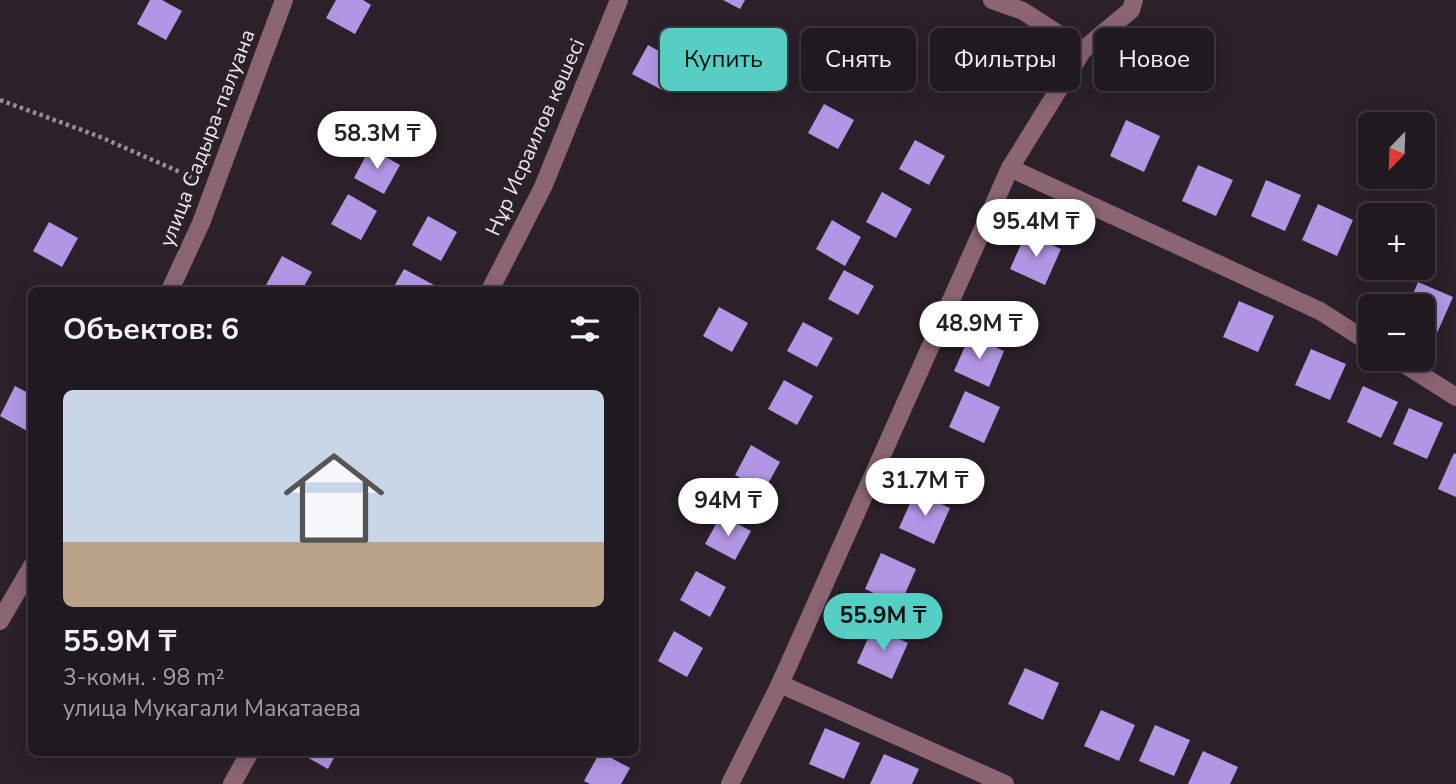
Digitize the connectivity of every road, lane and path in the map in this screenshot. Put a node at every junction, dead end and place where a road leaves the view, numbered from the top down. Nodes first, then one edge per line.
1 (284, 0) edge
2 (619, 0) edge
3 (992, 0) edge
4 (1134, 0) edge
5 (1083, 50) junction
6 (0, 100) edge
7 (1010, 168) junction
8 (215, 187) junction
9 (171, 287) edge
10 (492, 287) edge
11 (1358, 335) edge
12 (1415, 371) edge
13 (1456, 397) edge
14 (28, 573) edge
15 (0, 621) edge
16 (779, 684) junction
17 (248, 756) edge
18 (232, 784) edge
19 (730, 784) edge
20 (1005, 784) edge

1 - 8 street, улица Садыра-палуана
2 - 10 street, Нұр Исраилов көшесі
3 - 5 street
4 - 5 street
5 - 7 street
6 - 8 path
7 - 11 street
7 - 16 street
8 - 9 street, улица Садыра-палуана
12 - 13 street
14 - 15 street
16 - 19 street
16 - 20 street
17 - 18 street

